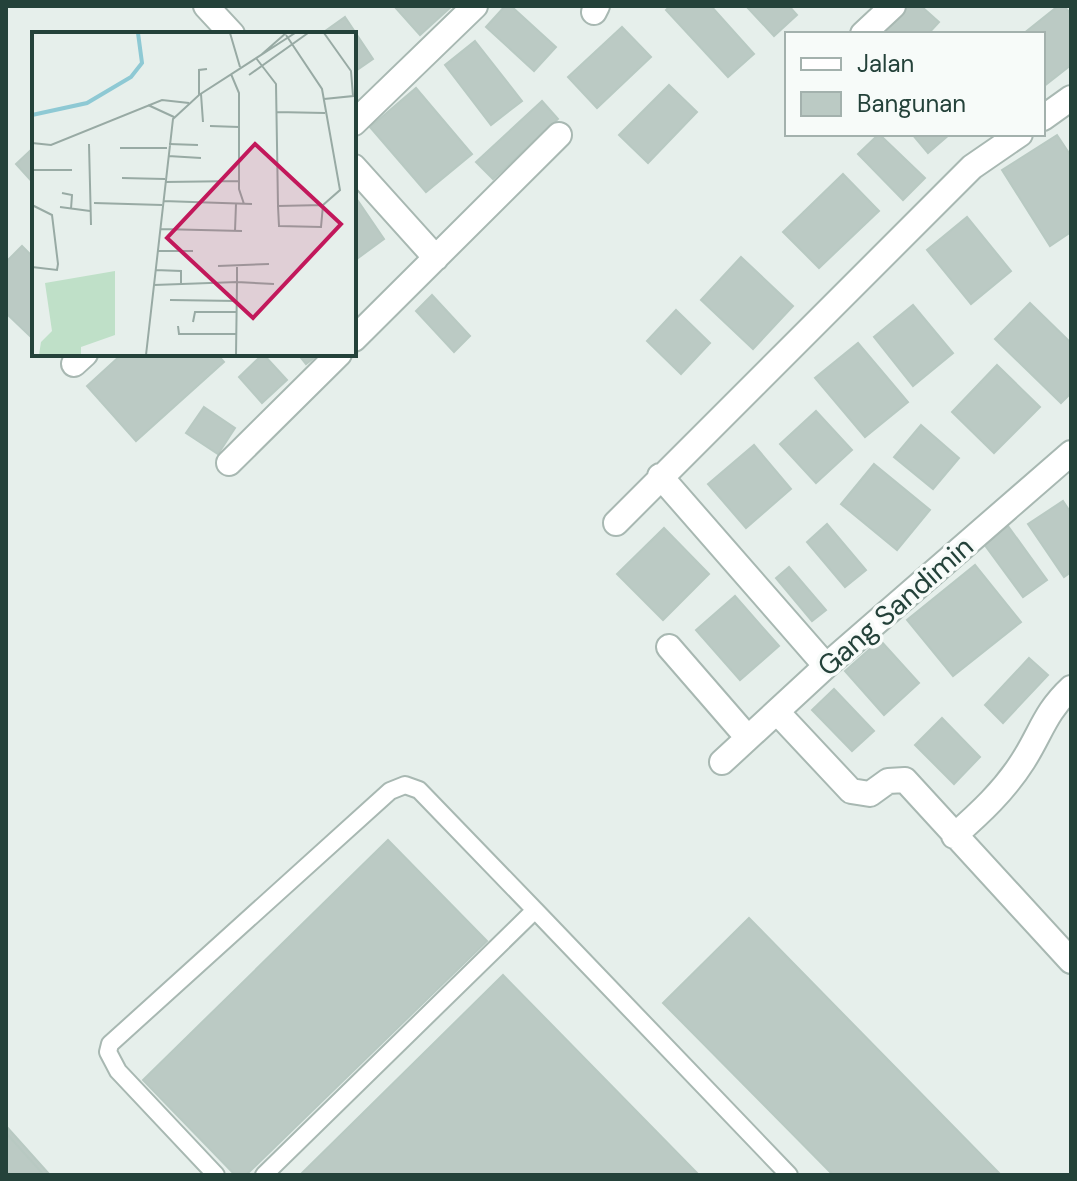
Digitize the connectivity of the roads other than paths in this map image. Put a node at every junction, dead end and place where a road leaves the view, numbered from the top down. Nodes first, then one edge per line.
1 (475, 6) edge
2 (893, 6) edge
3 (214, 9) edge
4 (231, 32) edge
5 (865, 32) edge
6 (1071, 98) edge
7 (1045, 117) edge
8 (356, 121) edge
9 (559, 135) dead end
10 (1017, 136) edge
11 (356, 169) edge
12 (436, 258) junction
13 (356, 337) edge
14 (337, 356) edge
15 (1071, 453) edge
16 (229, 463) dead end
17 (660, 476) junction
18 (616, 523) dead end
19 (669, 647) dead end
20 (826, 666) junction
21 (1071, 688) edge
22 (777, 712) junction
23 (748, 738) junction
24 (722, 762) dead end
25 (954, 836) junction
26 (535, 910) junction
27 (1071, 961) edge
28 (216, 1175) edge
29 (264, 1175) edge
30 (789, 1175) edge

1 - 8 street
2 - 5 street
3 - 4 street
6 - 7 street
9 - 12 street
10 - 17 street
11 - 12 street
12 - 13 street
14 - 16 street
15 - 20 street, Gang Sandimin
17 - 18 street
17 - 20 street
19 - 23 street
20 - 22 street, Gang Sandimin
21 - 25 street
22 - 23 street, Gang Sandimin
22 - 25 street
23 - 24 street, Gang Sandimin
25 - 27 street
26 - 28 lane
26 - 29 lane
26 - 30 lane

